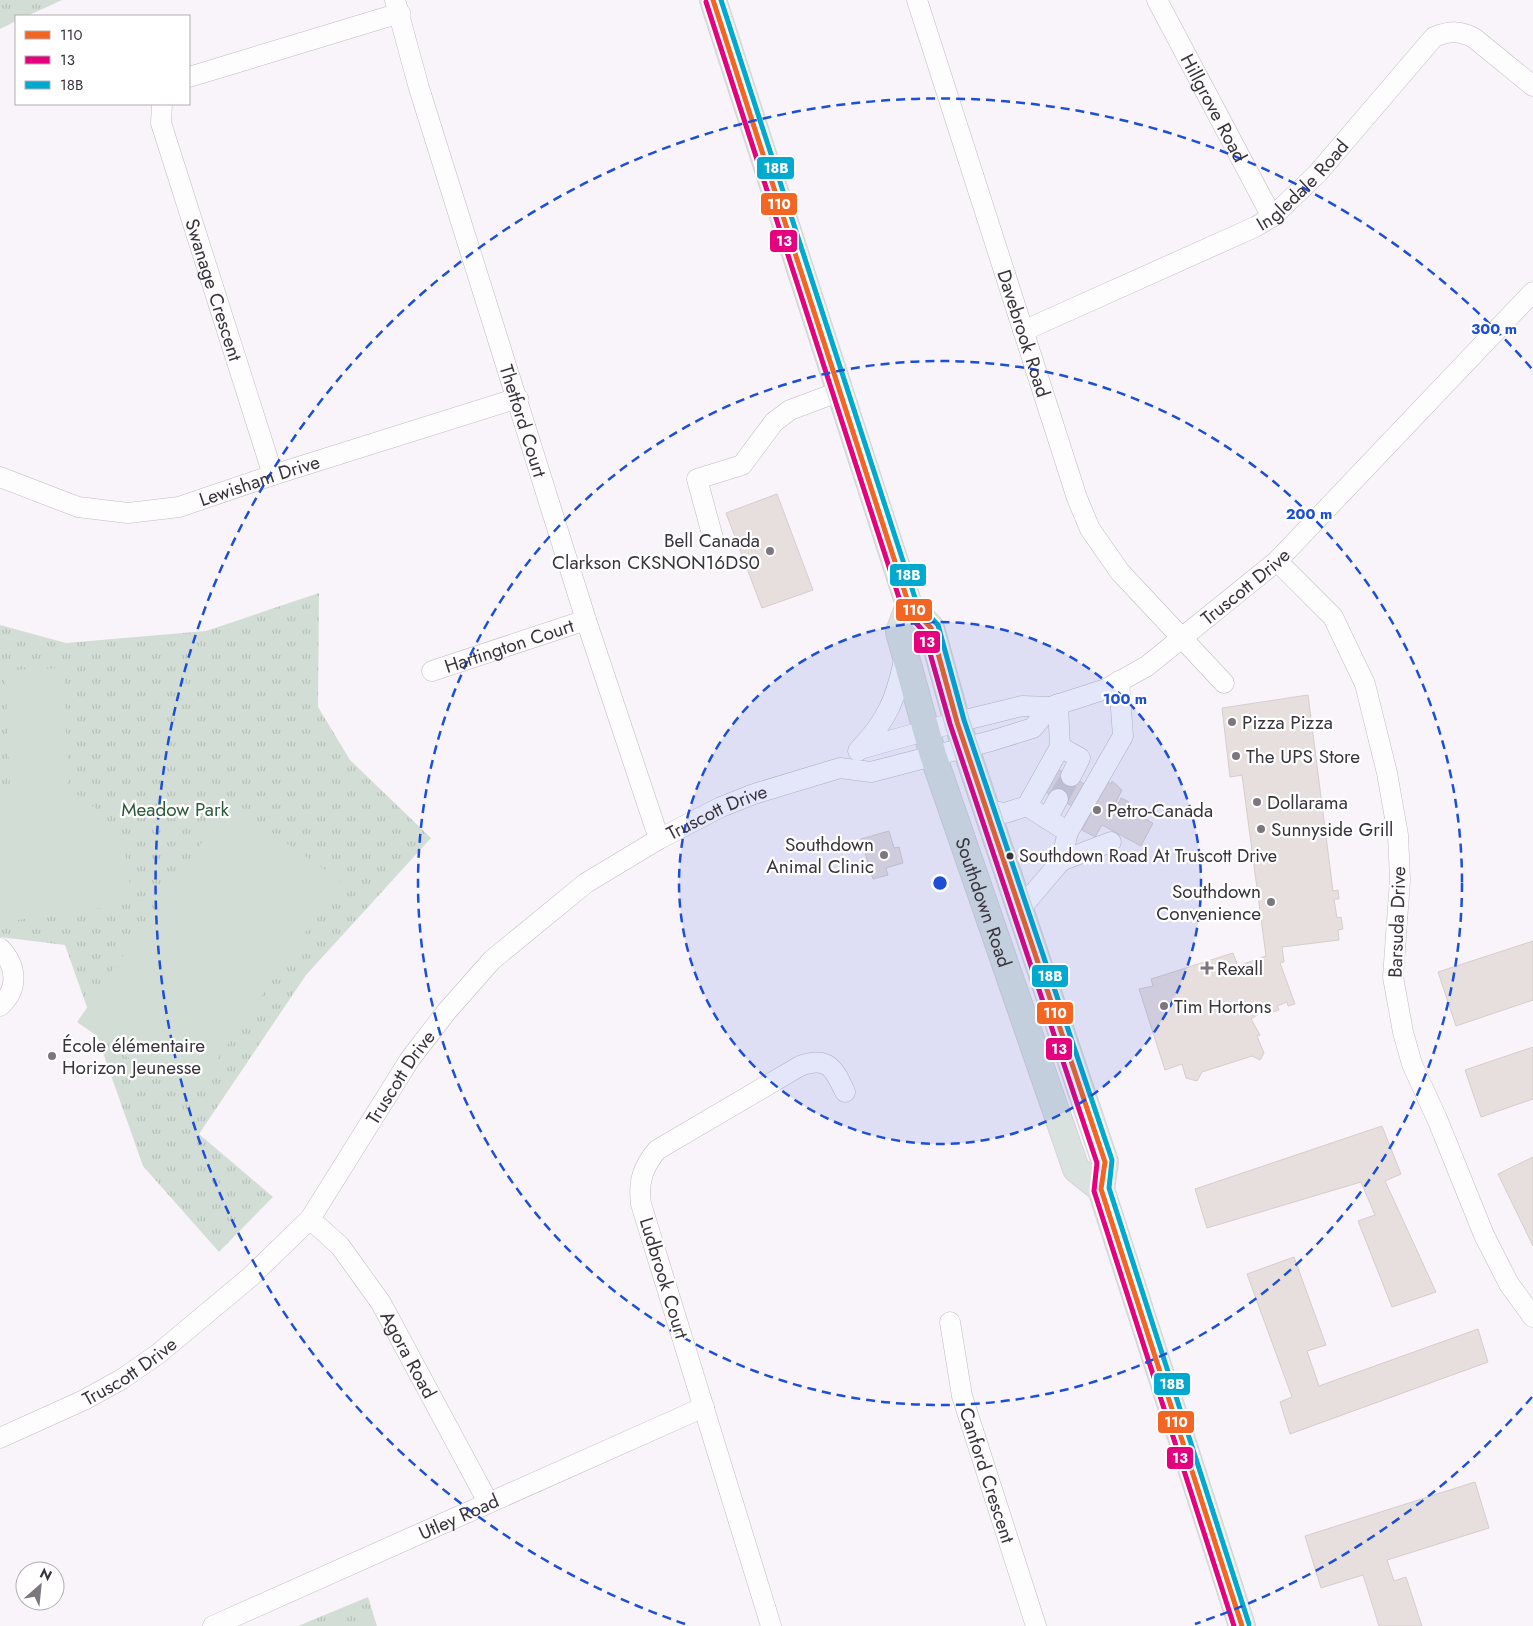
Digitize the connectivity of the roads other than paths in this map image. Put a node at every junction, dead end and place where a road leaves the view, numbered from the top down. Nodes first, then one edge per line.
1 (713, 0) edge
2 (916, 0) edge
3 (1157, 0) edge
4 (397, 6) edge
5 (190, 77) edge
6 (1533, 86) edge
7 (162, 105) edge
8 (1272, 217) junction
9 (1531, 301) edge
10 (1023, 331) junction
11 (841, 391) junction
12 (518, 398) junction
13 (273, 475) junction
14 (0, 477) edge
15 (713, 538) dead end
16 (1277, 561) junction
17 (909, 605) junction
18 (586, 620) junction
19 (1182, 639) junction
20 (906, 654) junction
21 (432, 671) dead end
22 (1119, 681) junction
23 (1224, 683) dead end
24 (1054, 705) junction
25 (957, 722) junction
26 (926, 730) junction
27 (1060, 747) junction
28 (966, 748) junction
29 (860, 749) junction
30 (933, 755) junction
31 (1080, 758) junction
32 (840, 768) junction
33 (1104, 770) junction
34 (1071, 776) tunnel mouth
35 (1058, 799) tunnel mouth
36 (1027, 806) junction
37 (988, 810) junction
38 (1047, 819) junction
39 (1068, 832) junction
40 (659, 839) junction
41 (1110, 842) dead end
42 (1061, 861) junction
43 (1021, 908) junction
44 (0, 948) edge
45 (0, 1006) edge
46 (845, 1092) dead end
47 (1101, 1189) junction
48 (310, 1219) junction
49 (1533, 1318) edge
50 (950, 1322) dead end
51 (704, 1407) junction
52 (0, 1438) edge
53 (488, 1502) junction
54 (213, 1626) edge
55 (771, 1626) edge
56 (1036, 1626) edge
57 (1242, 1626) edge

1 - 11 main road, Southdown Road
2 - 10 street, Davebrook Road
3 - 8 street, Hillgrove Road
4 - 5 street
4 - 12 street, Thetford Court
6 - 8 street, Ingledale Road
7 - 13 street, Swanage Crescent
8 - 10 street, Ingledale Road
9 - 16 street, Truscott Drive
10 - 19 street, Davebrook Road
11 - 15 street
11 - 17 main road, Southdown Road
12 - 13 street, Lewisham Drive
12 - 18 street, Thetford Court
13 - 14 street, Lewisham Drive
16 - 19 street, Truscott Drive
16 - 49 street, Barsuda Drive
17 - 20 main road, Southdown Road
17 - 25 main road, Southdown Road
18 - 21 street, Hartington Court
18 - 40 street, Thetford Court
19 - 22 street, Truscott Drive
19 - 23 street, Davebrook Road
20 - 26 main road, Southdown Road
20 - 29 street
22 - 24 street, Truscott Drive
22 - 33 street
24 - 25 street, Truscott Drive
24 - 27 street
24 - 28 street, Truscott Drive
25 - 26 street, Truscott Drive
25 - 28 main road, Southdown Road
26 - 29 street, Truscott Drive
26 - 30 main road, Southdown Road
27 - 31 street
27 - 36 street
28 - 30 street, Truscott Drive
28 - 37 main road, Southdown Road
29 - 32 street, Truscott Drive
30 - 32 street, Truscott Drive
30 - 47 main road, Southdown Road
31 - 33 street
31 - 34 street
32 - 40 street, Truscott Drive
33 - 39 street
35 - 38 street
36 - 37 street
36 - 38 street
37 - 43 main road, Southdown Road
38 - 39 street
39 - 42 street
40 - 48 street, Truscott Drive
41 - 42 street
42 - 43 street
43 - 47 main road, Southdown Road
44 - 45 street
46 - 51 street, Ludbrook Court
47 - 57 main road, Southdown Road
48 - 52 street, Truscott Drive
48 - 53 street, Agora Road
50 - 56 street, Canford Crescent
51 - 53 street, Utley Road
51 - 55 street, Ludbrook Court
53 - 54 street, Utley Road

